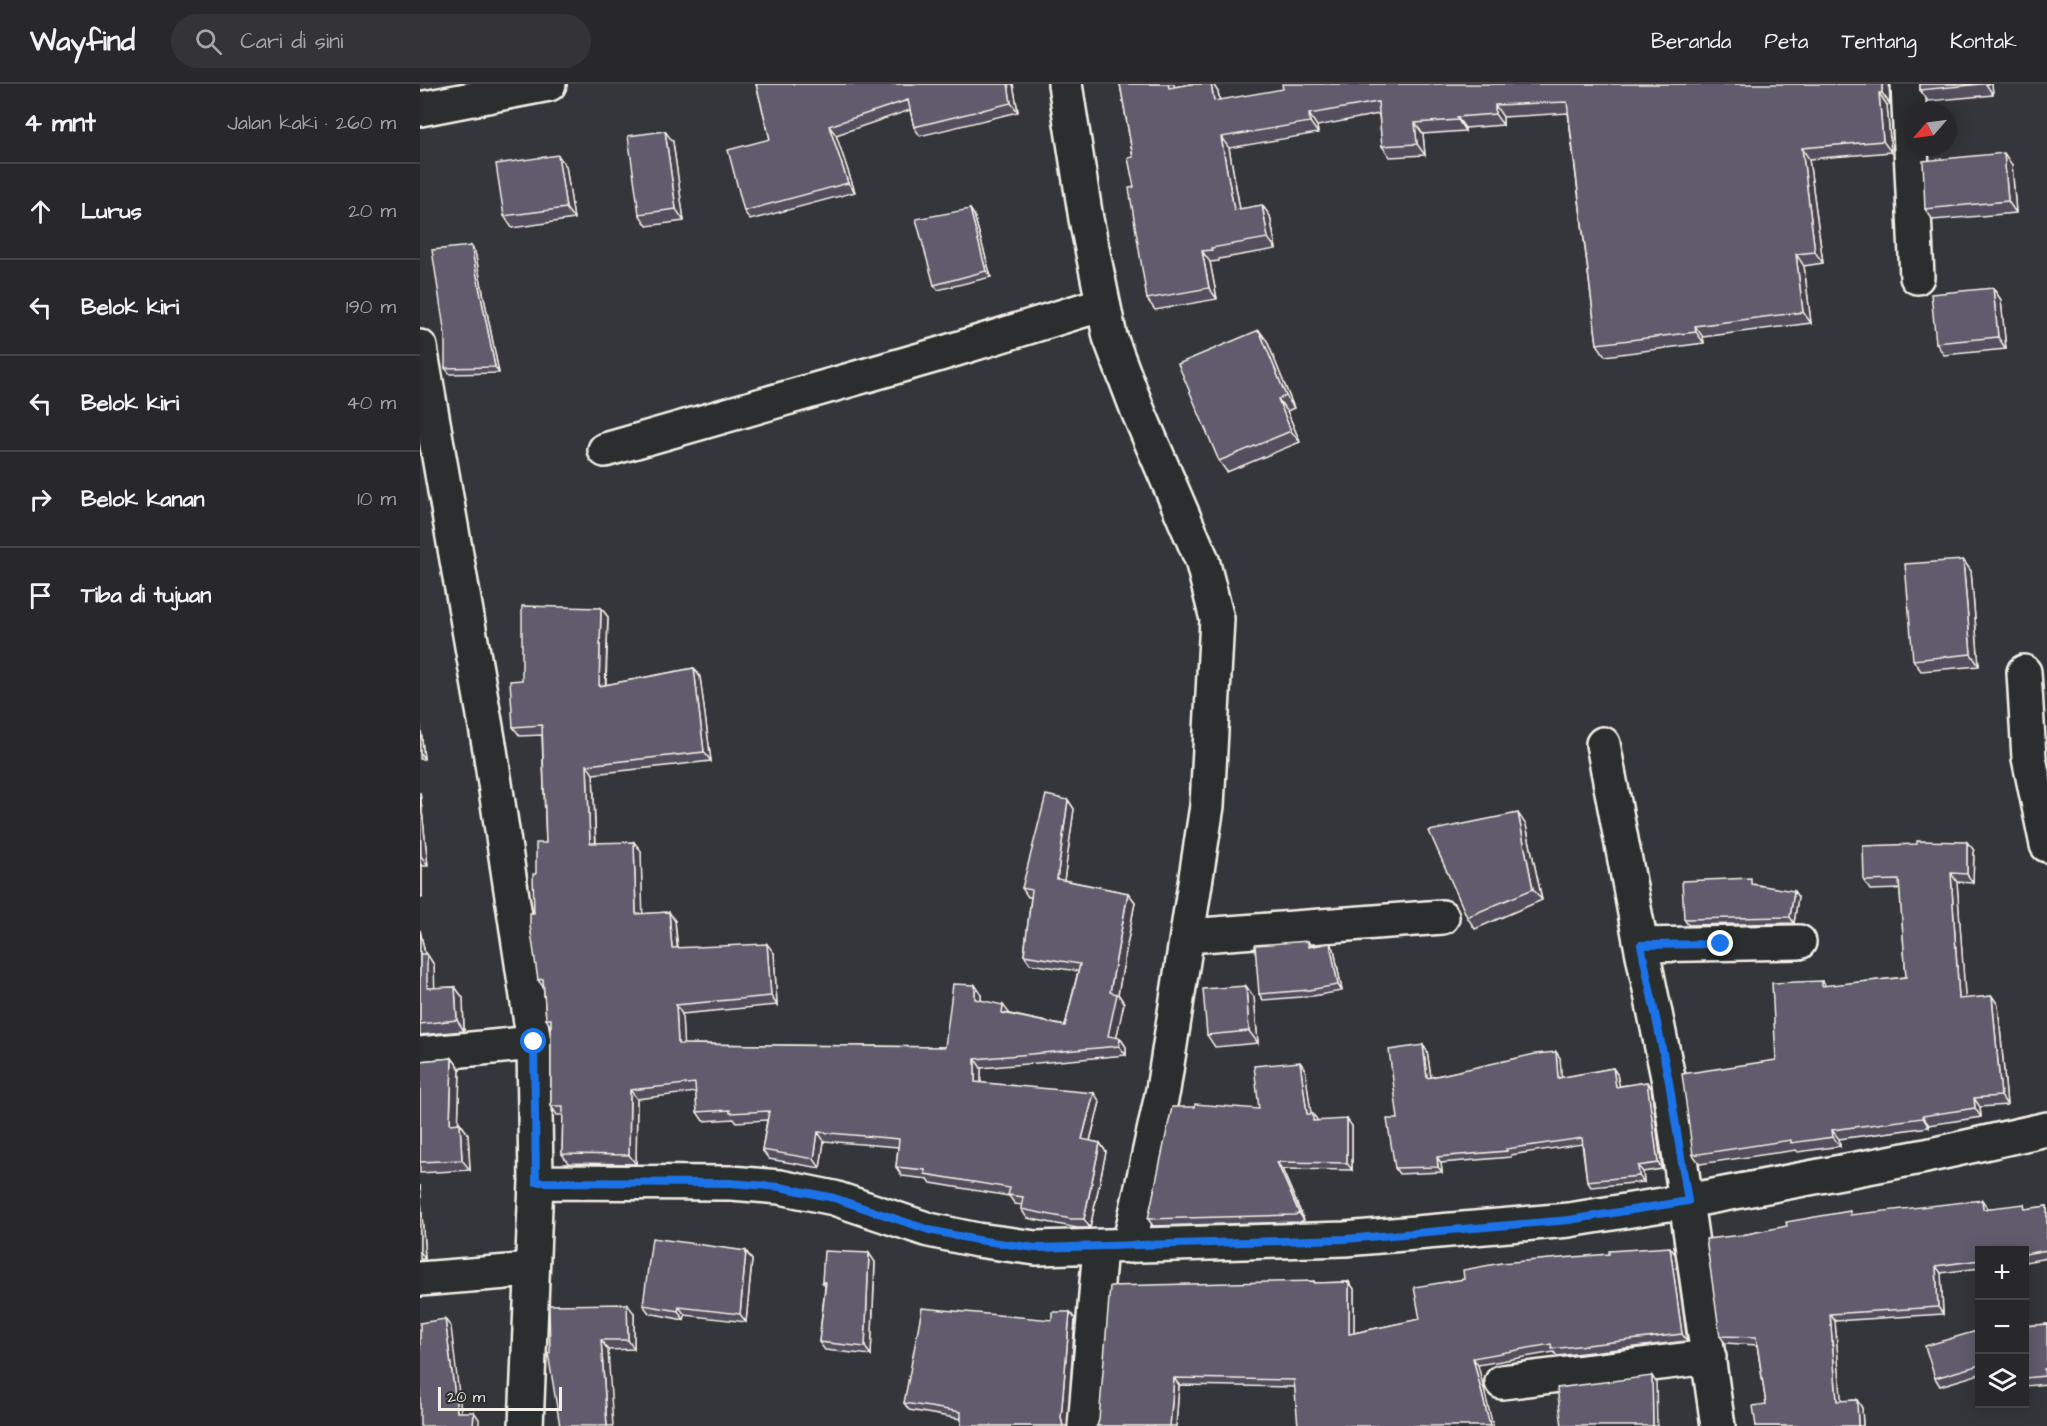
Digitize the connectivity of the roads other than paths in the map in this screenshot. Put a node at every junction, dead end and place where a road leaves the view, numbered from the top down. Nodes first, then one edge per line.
1 (549, 84) edge
2 (1065, 84) edge
3 (1908, 84) edge
4 (420, 109) edge
5 (1917, 277) dead end
6 (1103, 304) junction
7 (420, 347) edge
8 (604, 450) dead end
9 (2024, 672) dead end
10 (1603, 744) dead end
11 (2047, 844) edge
12 (1442, 917) dead end
13 (1188, 936) junction
14 (1799, 942) dead end
15 (1641, 945) junction
16 (534, 1042) junction
17 (420, 1054) edge
18 (2047, 1129) edge
19 (536, 1182) junction
20 (1688, 1201) junction
21 (1115, 1246) junction
22 (532, 1270) junction
23 (420, 1279) edge
24 (1709, 1357) junction
25 (1502, 1382) dead end
26 (526, 1426) edge
27 (1085, 1426) edge
28 (1718, 1426) edge

1 - 4 street
2 - 6 street
3 - 5 street
6 - 8 street
6 - 13 street
7 - 16 street
9 - 11 street
10 - 15 street
12 - 13 street
13 - 21 street
14 - 15 street
15 - 20 street
16 - 17 street
16 - 19 street
18 - 20 street
19 - 21 street
19 - 22 street
20 - 21 street
20 - 24 street
21 - 27 street
22 - 23 street
22 - 26 street
24 - 25 street
24 - 28 street

